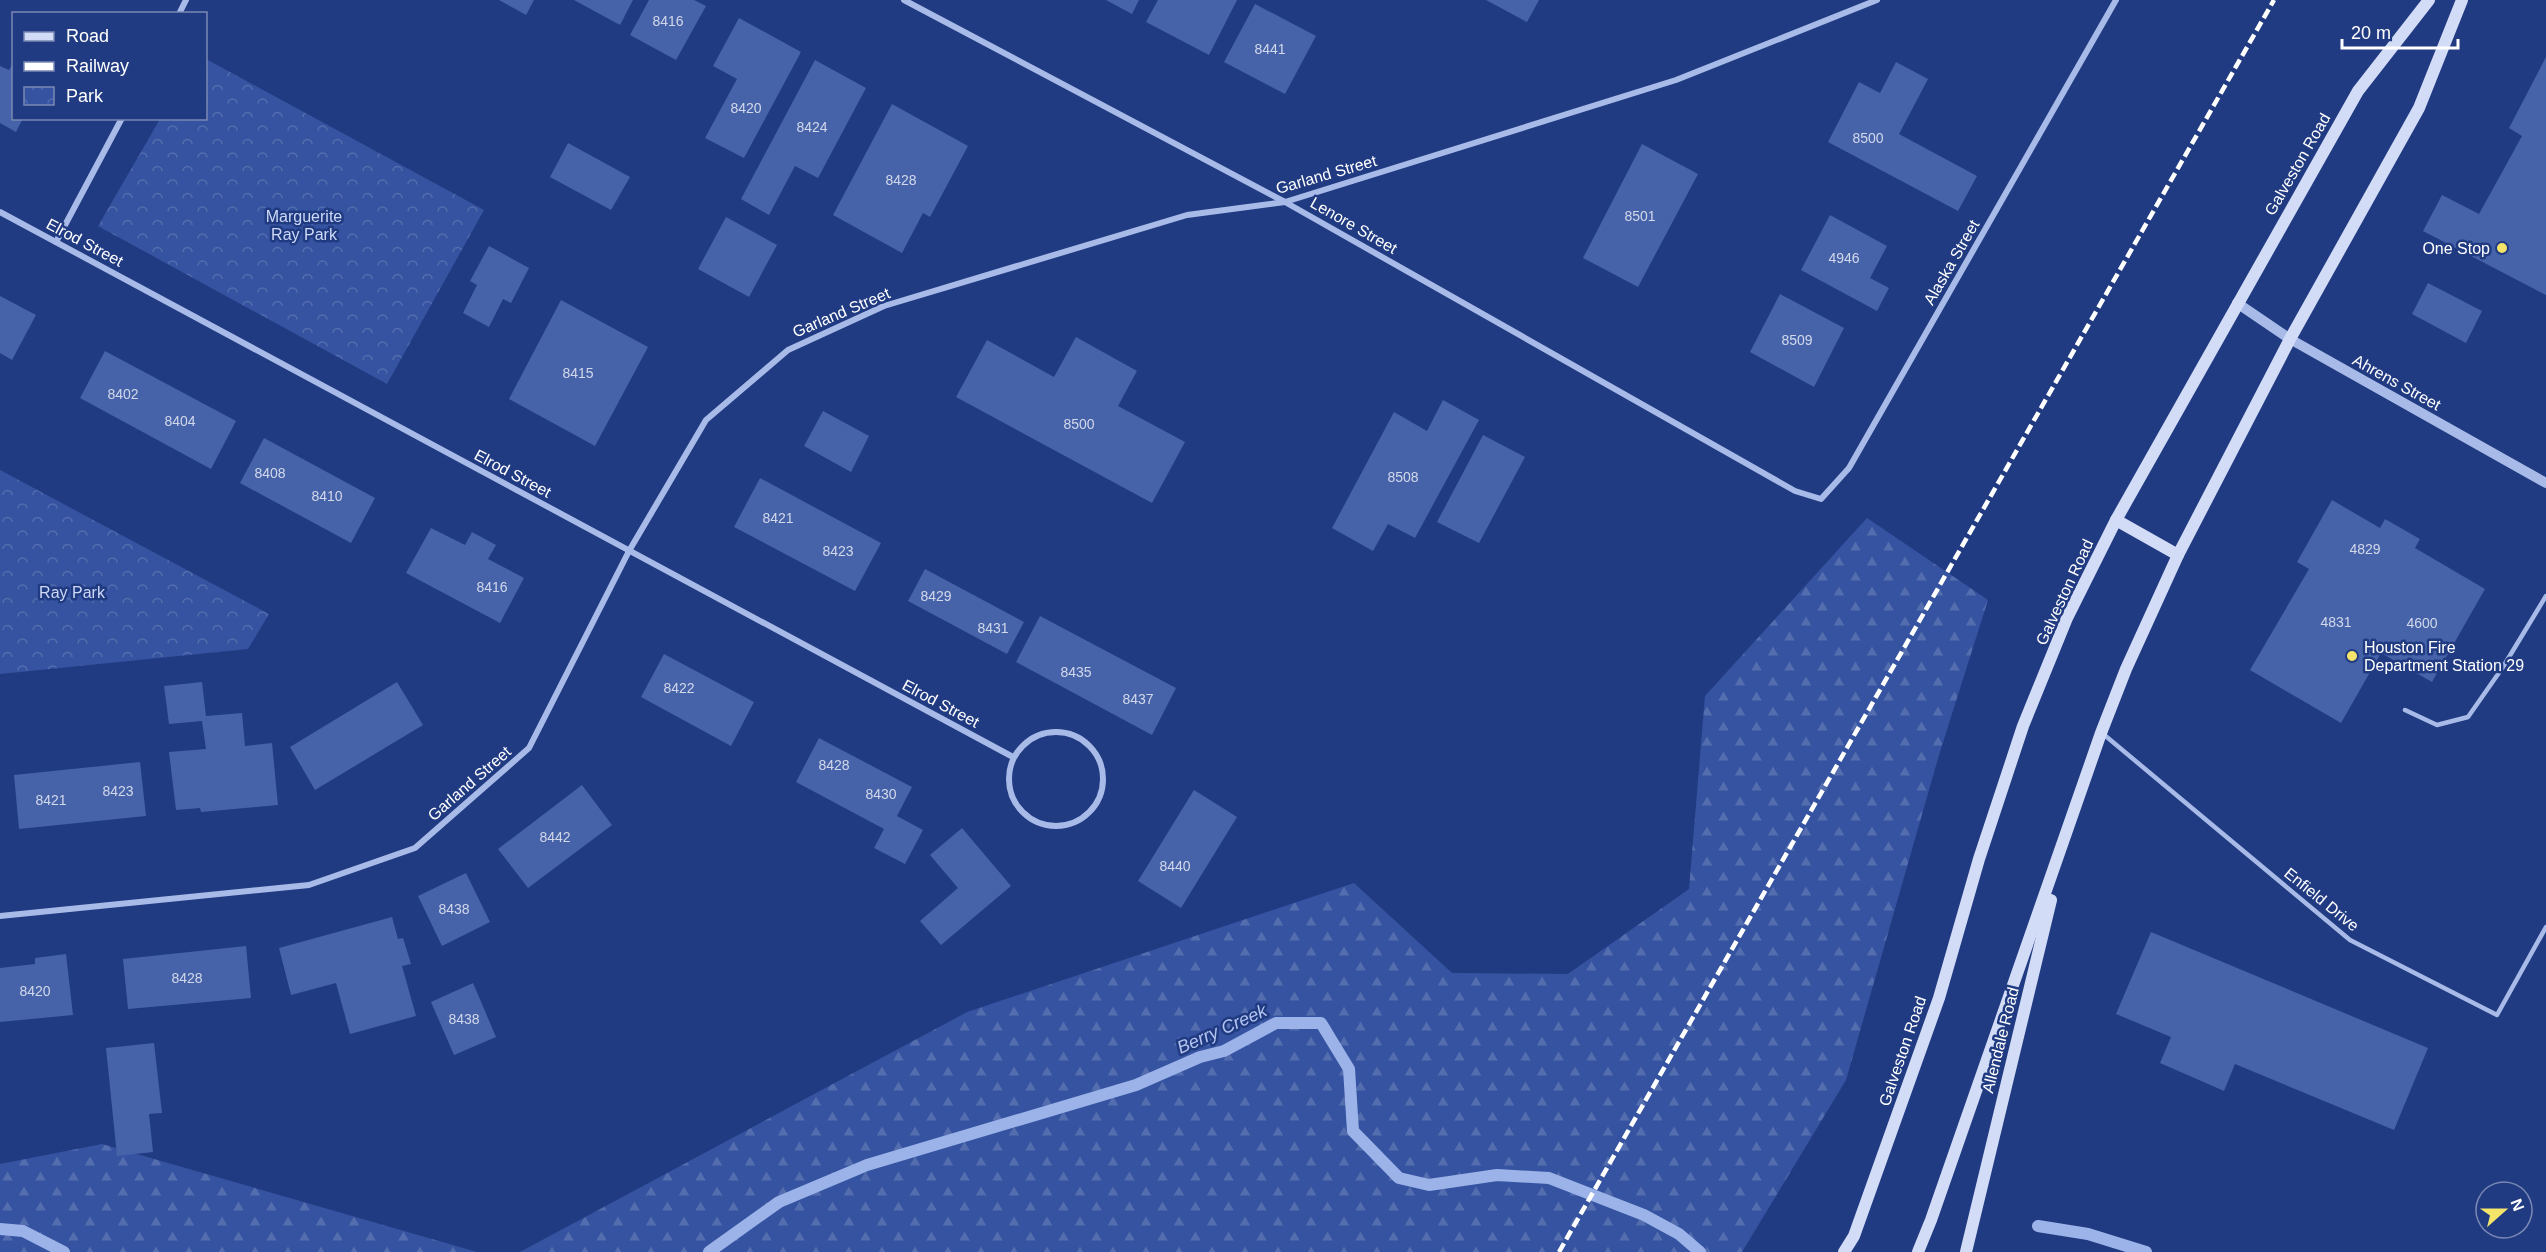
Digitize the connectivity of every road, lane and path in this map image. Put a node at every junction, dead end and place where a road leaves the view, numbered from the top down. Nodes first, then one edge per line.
1 (904, 0) edge
2 (1876, 0) edge
3 (2116, 0) edge
4 (2429, 0) edge
5 (2462, 0) edge
6 (121, 120) edge
7 (1285, 202) junction
8 (0, 212) edge
9 (56, 242) junction
10 (2237, 303) junction
11 (2290, 339) junction
12 (2546, 483) edge
13 (1785, 486) joint
14 (2116, 520) junction
15 (629, 551) junction
16 (2178, 555) junction
17 (2546, 596) edge
18 (2405, 710) dead end
19 (2101, 732) junction
20 (1013, 757) junction
21 (2067, 835) junction
22 (0, 916) edge
23 (2546, 927) edge
24 (1844, 1252) edge
25 (1918, 1252) edge
26 (1966, 1252) edge

1 - 7 street, Lenore Street
2 - 7 street, Garland Street
3 - 13 street, Alaska Street
4 - 10 main road, Galveston Road
5 - 11 main road
6 - 9 street
7 - 13 street, Lenore Street
7 - 15 street, Garland Street
8 - 9 street, Elrod Street
9 - 15 street, Elrod Street
10 - 11 street, Ahrens Street
10 - 14 main road, Galveston Road
11 - 12 street, Ahrens Street
11 - 16 main road
14 - 16 main road
14 - 24 main road, Galveston Road
15 - 20 street, Elrod Street
15 - 22 street, Garland Street
16 - 19 main road
17 - 18 lane
19 - 21 main road
19 - 23 lane, Enfield Drive
20 - 20 street
21 - 25 main road
21 - 26 main road, Allendale Road

